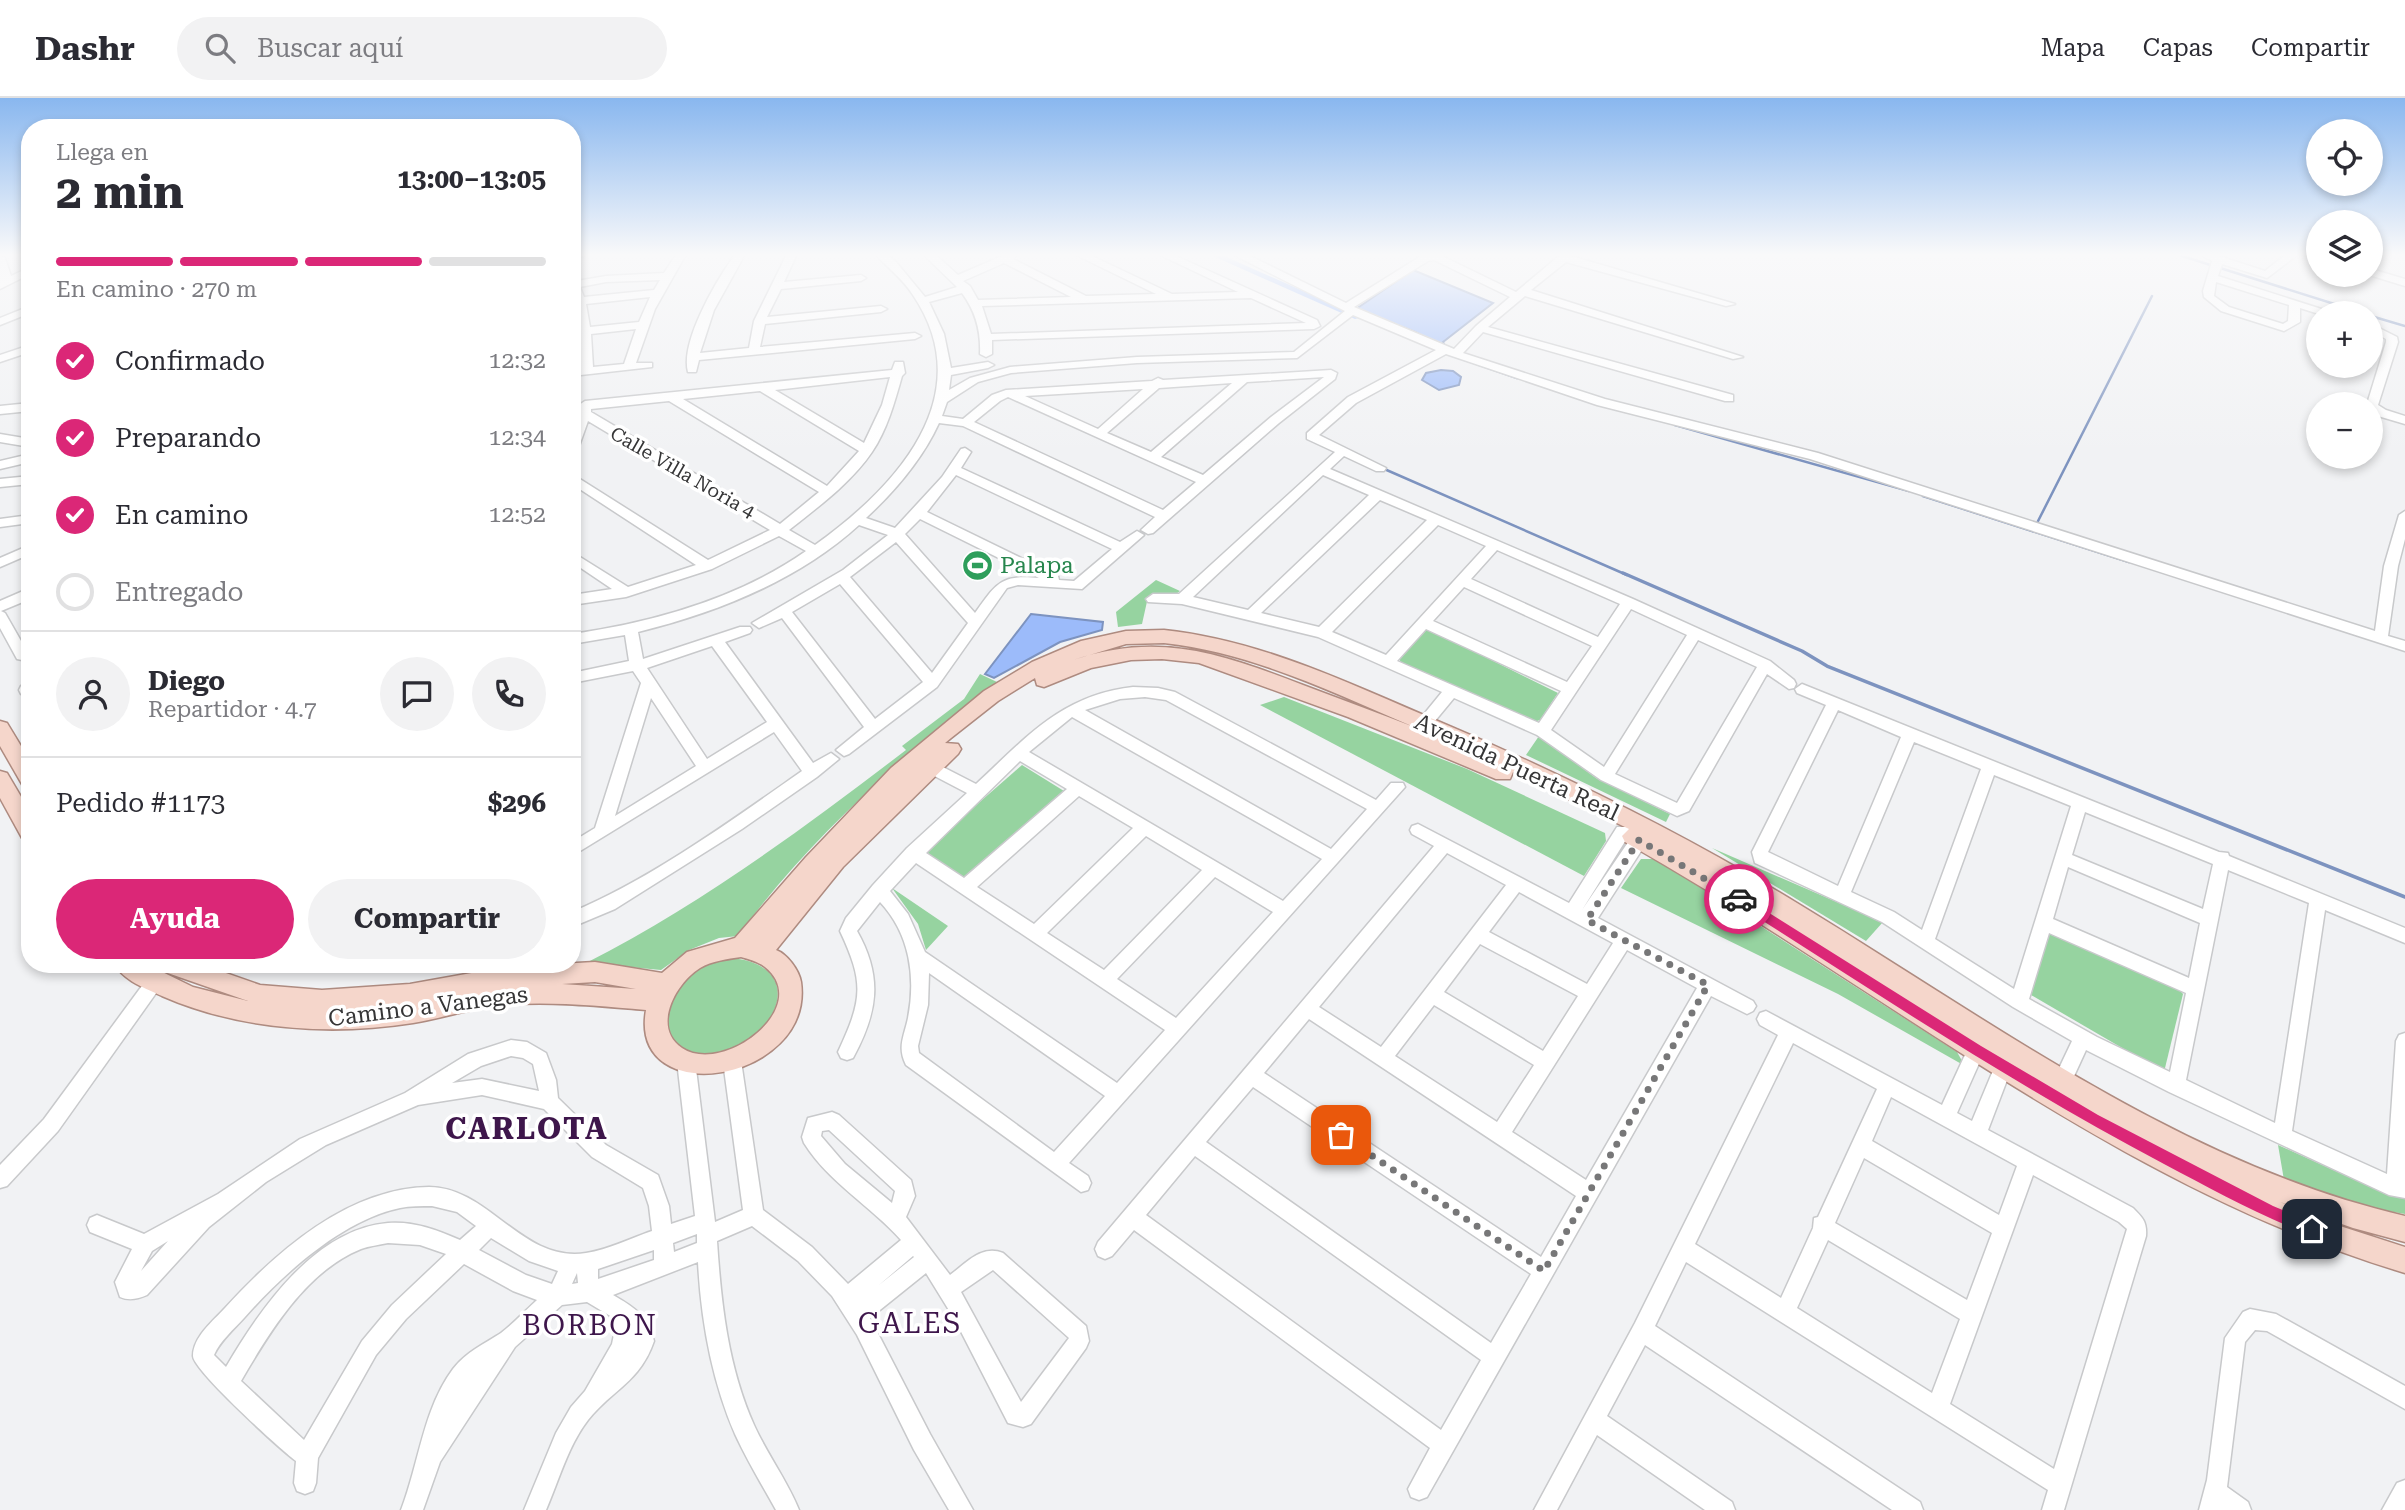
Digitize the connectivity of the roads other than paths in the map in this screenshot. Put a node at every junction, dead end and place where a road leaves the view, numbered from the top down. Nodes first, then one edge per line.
1 (760, 321) edge
2 (584, 322) edge
3 (642, 322) edge
4 (704, 322) edge
5 (934, 322) edge
6 (983, 322) edge
7 (1313, 322) edge
8 (1333, 322) edge
9 (1382, 322) edge
10 (1487, 322) edge
11 (1618, 322) edge
12 (2262, 322) edge
13 (2294, 322) edge
14 (641, 325) junction
15 (1480, 328) junction
16 (586, 331) junction
17 (2383, 333) edge
18 (915, 335) dead end
19 (988, 337) junction
20 (21, 344) edge
21 (21, 349) edge
22 (754, 351) junction
23 (1, 352) edge
24 (1451, 352) junction
25 (986, 354) dead end
26 (1170, 355) junction
27 (1737, 356) dead end
28 (2383, 363) edge
29 (648, 365) dead end
30 (629, 367) junction
31 (587, 371) junction
32 (581, 372) edge
33 (945, 372) junction
34 (1246, 377) junction
35 (2379, 378) edge
36 (1158, 382) junction
37 (762, 387) junction
38 (1010, 394) junction
39 (671, 397) junction
40 (1729, 398) dead end
41 (585, 405) junction
42 (21, 408) edge
43 (0, 410) edge
44 (942, 412) junction
45 (581, 419) edge
46 (970, 419) junction
47 (2405, 420) edge
48 (1099, 434) junction
49 (0, 438) edge
50 (15, 441) junction
51 (21, 442) edge
52 (867, 450) junction
53 (965, 452) dead end
54 (1338, 455) dead end
55 (1152, 458) junction
56 (21, 460) edge
57 (1, 465) edge
58 (1380, 468) dead end
59 (955, 470) junction
60 (1322, 470) junction
61 (21, 481) edge
62 (1205, 481) junction
63 (0, 483) edge
64 (581, 484) edge
65 (828, 492) junction
66 (1378, 494) junction
67 (919, 513) junction
68 (2405, 515) edge
69 (1164, 516) junction
70 (1437, 519) junction
71 (21, 521) edge
72 (0, 523) edge
73 (859, 524) junction
74 (778, 532) junction
75 (891, 537) junction
76 (1494, 544) junction
77 (1122, 548) junction
78 (807, 551) junction
79 (21, 553) edge
80 (581, 562) edge
81 (0, 563) edge
82 (708, 566) junction
83 (842, 577) junction
84 (1462, 581) junction
85 (1065, 585) junction
86 (626, 592) junction
87 (21, 597) edge
88 (581, 599) edge
89 (1153, 599) dead end
90 (1182, 600) junction
91 (1628, 602) junction
92 (0, 607) edge
93 (784, 611) junction
94 (1252, 614) junction
95 (0, 616) edge
96 (975, 622) junction
97 (1424, 622) junction
98 (759, 623) dead end
99 (745, 630) dead end
100 (637, 633) junction
101 (1322, 633) junction
102 (1695, 633) junction
103 (581, 638) edge
104 (2381, 638) junction
105 (717, 642) junction
106 (21, 643) edge
107 (1601, 644) junction
108 (2405, 646) edge
109 (1387, 663) junction
110 (1258, 665) junction
111 (1765, 665) junction
112 (644, 671) junction
113 (581, 672) edge
114 (932, 683) junction
115 (1446, 689) junction
116 (1570, 689) junction
117 (1834, 703) junction
118 (1072, 710) junction
119 (1427, 713) junction
120 (776, 724) junction
121 (873, 727) junction
122 (0, 728) edge
123 (1542, 731) junction
124 (1909, 736) junction
125 (1019, 753) junction
126 (21, 764) edge
127 (704, 766) junction
128 (1990, 766) junction
129 (927, 770) junction
130 (812, 773) junction
131 (1606, 776) junction
132 (0, 779) edge
133 (1397, 787) dead end
134 (1078, 788) junction
135 (975, 795) junction
136 (2080, 803) junction
137 (1376, 807) junction
138 (21, 816) edge
139 (1144, 827) junction
140 (1418, 830) dead end
141 (603, 831) junction
142 (581, 844) edge
143 (1445, 844) junction
144 (1625, 845) junction
145 (913, 853) junction
146 (1332, 856) junction
147 (2063, 858) junction
148 (2222, 858) junction
149 (1214, 868) junction
150 (1517, 883) junction
151 (965, 887) junction
152 (879, 890) junction
153 (1842, 895) junction
154 (2318, 899) junction
155 (1284, 910) junction
156 (1583, 910) junction
157 (581, 916) edge
158 (2209, 919) junction
159 (2042, 922) junction
160 (1035, 934) junction
161 (1478, 934) junction
162 (2405, 936) edge
163 (1624, 940) junction
164 (1926, 941) junction
165 (751, 949) junction
166 (920, 958) junction
167 (138, 973) edge
168 (196, 973) edge
169 (577, 973) edge
170 (581, 973) edge
171 (1105, 980) junction
172 (153, 984) junction
173 (1708, 985) junction
174 (2195, 989) junction
175 (662, 993) junction
176 (1432, 994) junction
177 (1590, 994) junction
178 (2019, 1002) junction
179 (1748, 1006) dead end
180 (1307, 1008) junction
181 (1766, 1020) dead end
182 (1177, 1028) junction
183 (1789, 1032) junction
184 (2087, 1040) junction
185 (2405, 1041) edge
186 (1976, 1050) junction
187 (847, 1052) dead end
188 (1383, 1058) junction
189 (732, 1061) junction
190 (686, 1062) junction
191 (1546, 1062) junction
192 (2003, 1067) junction
193 (1251, 1075) junction
194 (2066, 1084) junction
195 (1887, 1086) junction
196 (2176, 1086) junction
197 (1118, 1094) junction
198 (412, 1098) junction
199 (549, 1102) junction
200 (1945, 1118) junction
201 (1500, 1135) junction
202 (1976, 1135) junction
203 (2281, 1136) junction
204 (1193, 1144) junction
205 (1860, 1145) junction
206 (1056, 1163) junction
207 (2028, 1163) junction
208 (0, 1179) edge
209 (1081, 1182) dead end
210 (2400, 1189) edge
211 (1589, 1193) junction
212 (223, 1201) junction
213 (754, 1215) junction
214 (1132, 1217) junction
215 (895, 1220) junction
216 (97, 1225) dead end
217 (491, 1225) junction
218 (1821, 1225) junction
219 (2004, 1229) junction
220 (2405, 1229) edge
221 (706, 1236) junction
222 (662, 1238) junction
223 (913, 1243) junction
224 (145, 1244) junction
225 (323, 1247) junction
226 (1682, 1248) junction
227 (1105, 1249) dead end
228 (464, 1253) junction
229 (926, 1260) junction
230 (2405, 1260) edge
231 (579, 1264) junction
232 (665, 1264) junction
233 (1544, 1271) junction
234 (947, 1289) junction
235 (589, 1291) junction
236 (558, 1295) junction
237 (850, 1308) junction
238 (1785, 1312) junction
239 (1972, 1314) junction
240 (1642, 1330) junction
241 (1494, 1357) junction
242 (228, 1384) junction
243 (2405, 1398) edge
244 (1938, 1407) junction
245 (1593, 1419) junction
246 (1444, 1445) junction
247 (307, 1456) junction
248 (305, 1483) dead end
249 (2061, 1486) junction
250 (1419, 1489) dead end
251 (2405, 1491) edge
252 (2212, 1501) edge
253 (412, 1510) edge
254 (535, 1510) edge
255 (788, 1510) edge
256 (962, 1510) edge
257 (1545, 1510) edge
258 (1724, 1510) edge
259 (1912, 1510) edge
260 (2053, 1510) edge
261 (2240, 1510) edge
262 (2393, 1510) edge

1 - 22 street
2 - 16 street
3 - 14 street
4 - 22 street
5 - 33 street
6 - 19 street
7 - 19 street
8 - 26 street
9 - 24 street
10 - 15 street
11 - 27 street
12 - 13 street
14 - 16 street
14 - 30 street
15 - 24 street
15 - 40 street
16 - 31 street
17 - 28 street
18 - 22 street
19 - 25 street
20 - 23 street
21 - 23 street
24 - 58 street
24 - 104 street
26 - 33 street
26 - 44 street
29 - 30 street
30 - 31 street
31 - 32 street
33 - 44 street
34 - 36 street
34 - 55 street
34 - 62 street
35 - 47 street
36 - 38 street
36 - 48 street
37 - 39 street, Calle Villa Noria 4
37 - 52 street
37 - 52 street, Calle Villa Noria 4
38 - 46 street
38 - 48 street
39 - 41 street, Calle Villa Noria 4
39 - 65 street
41 - 45 street, Calle Villa Noria 4
41 - 74 street, Calle Villa Noria 4
42 - 43 street
44 - 46 street
44 - 73 street
46 - 69 street
48 - 55 street
49 - 50 street
50 - 51 street
50 - 57 street
52 - 65 street, Calle Villa Noria 4
53 - 59 street
54 - 60 street
55 - 62 street
56 - 57 street
59 - 67 street
59 - 77 street
60 - 66 street
60 - 90 street
61 - 63 street
62 - 69 street
64 - 82 street
65 - 74 street, Calle Villa Noria 4
66 - 70 street
66 - 94 street
67 - 75 street
67 - 85 street
68 - 104 street
69 - 77 street
70 - 76 street
70 - 101 street
71 - 72 street
73 - 75 street
73 - 78 street
74 - 78 street, Calle Villa Noria 4
74 - 82 street, Calle Villa Noria 4
75 - 83 street
75 - 96 street
76 - 84 street
76 - 91 street
77 - 85 street
78 - 100 street
79 - 81 street
80 - 86 street
82 - 86 street, Calle Villa Noria 4
83 - 93 street
83 - 114 street
84 - 97 street
84 - 107 street
85 - 96 street
86 - 88 street, Calle Villa Noria 4
87 - 92 street
89 - 90 street
90 - 94 street
91 - 102 street
91 - 107 street
93 - 98 street
93 - 121 street
94 - 101 street
95 - 106 street
96 - 114 street
97 - 109 street
97 - 116 street
99 - 105 street
100 - 103 street
100 - 112 street
101 - 109 street
102 - 111 street
102 - 131 street
104 - 108 street
105 - 112 street
105 - 120 street
107 - 116 street
109 - 115 street
110 - 119 main road, Avenida Puerta Real
110 - 129 main road, Avenida Puerta Real
110 - 144 main road, Avenida Puerta Real
110 - 165 main road, Avenida Puerta Real
111 - 117 street
111 - 131 street
112 - 113 street
112 - 127 street
112 - 141 street
114 - 121 street
115 - 119 street
115 - 123 street
116 - 123 street
117 - 124 street
117 - 153 street
118 - 125 street
118 - 137 street
118 - 146 street
119 - 194 main road, Avenida Puerta Real
120 - 127 street
120 - 130 street
121 - 130 street
122 - 126 main road
123 - 131 street
124 - 128 street
124 - 153 street
125 - 134 street
125 - 135 street
127 - 141 street
128 - 136 street
128 - 164 street
129 - 135 street
129 - 165 main road, Avenida Puerta Real
130 - 157 street
132 - 138 main road
133 - 137 street
134 - 139 street
134 - 151 street
135 - 145 street
136 - 147 street
136 - 148 street
137 - 146 street
139 - 149 street
139 - 160 street
140 - 143 street
141 - 142 street
143 - 150 street
143 - 180 street
144 - 156 street
144 - 186 main road, Avenida Puerta Real
145 - 151 street
145 - 152 street
146 - 155 street
147 - 158 street
147 - 159 street
148 - 154 street
148 - 158 street
149 - 155 street
149 - 171 street
150 - 156 street
150 - 161 street
151 - 160 street
152 - 166 street
152 - 187 street
153 - 164 street
154 - 162 street
154 - 203 street
155 - 182 street
156 - 163 street
158 - 174 street
159 - 174 street
159 - 178 street
160 - 171 street
161 - 176 street
161 - 177 street
163 - 173 street
163 - 177 street
164 - 178 street
165 - 175 main road
165 - 189 main road
166 - 197 street
166 - 206 street
167 - 172 main road, Camino a Vanegas
168 - 169 main road, Camino a Vanegas
170 - 175 main road, Camino a Vanegas
171 - 182 street
172 - 175 main road, Camino a Vanegas
172 - 208 street
173 - 179 street
173 - 211 street
174 - 196 street
175 - 190 main road
176 - 188 street
176 - 191 street
177 - 191 street
178 - 184 street
180 - 188 street
180 - 193 street
181 - 183 street
182 - 197 street
183 - 195 street
183 - 226 street
184 - 194 street
184 - 196 street
185 - 210 street
186 - 192 main road, Avenida Puerta Real
186 - 200 street
188 - 201 street
189 - 190 main road
189 - 213 street
190 - 221 street
191 - 201 street
192 - 202 street
192 - 230 main road, Avenida Puerta Real
193 - 204 street
193 - 233 street
194 - 220 main road, Avenida Puerta Real
195 - 200 street
195 - 205 street
196 - 203 street
197 - 206 street
198 - 199 street
198 - 199 street
198 - 212 street
199 - 222 street
200 - 202 street
201 - 211 street
202 - 207 street
203 - 210 street
204 - 214 street
204 - 241 street
205 - 218 street
205 - 219 street
206 - 209 street
207 - 219 street
207 - 249 street
211 - 233 street
212 - 224 street
212 - 224 street
213 - 221 street
213 - 237 street
214 - 227 street
214 - 246 street
215 - 215 street
215 - 223 street
216 - 224 street
217 - 225 street
217 - 228 street
217 - 231 street
218 - 238 street
218 - 239 street
219 - 239 street
221 - 222 street
221 - 232 street
221 - 255 street
222 - 231 street
222 - 232 street
223 - 229 street
223 - 237 street
225 - 228 street
225 - 242 street
225 - 242 street
226 - 238 street
226 - 240 street
228 - 236 street
228 - 247 street
229 - 234 street
229 - 237 street
231 - 235 street
231 - 236 street
232 - 235 street
233 - 241 street
234 - 234 street
235 - 236 street
235 - 254 street
236 - 253 street
237 - 256 street
238 - 244 street
239 - 244 street
240 - 245 street
240 - 259 street
241 - 246 street
242 - 247 street
243 - 252 street
244 - 249 street
245 - 257 street
245 - 258 street
246 - 250 street
247 - 248 street
249 - 260 street
251 - 262 street
252 - 261 street

